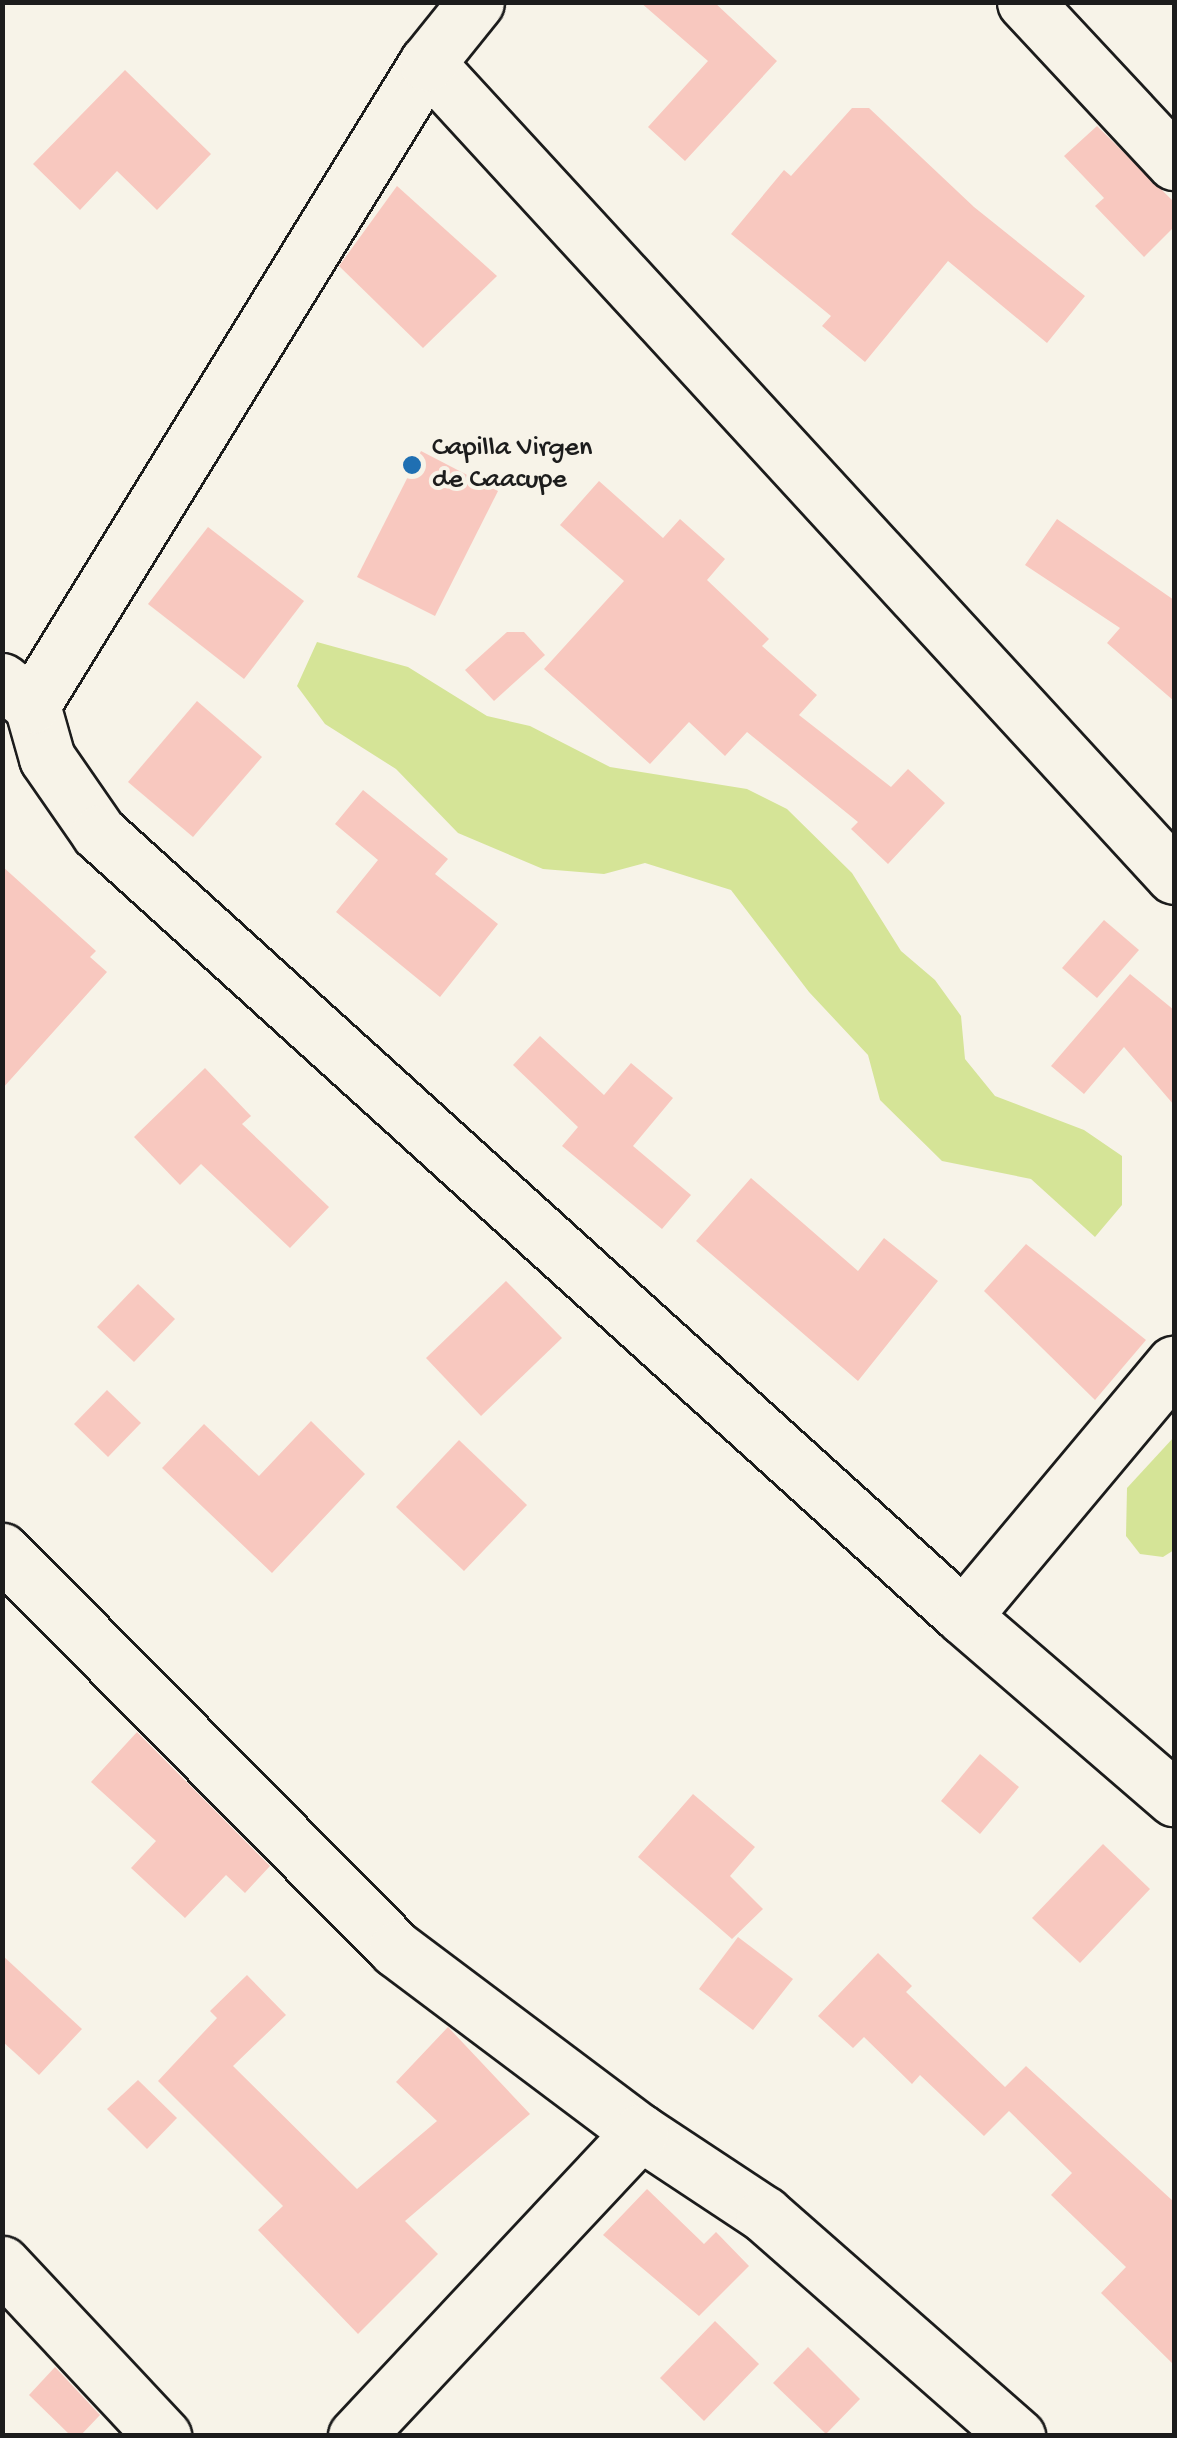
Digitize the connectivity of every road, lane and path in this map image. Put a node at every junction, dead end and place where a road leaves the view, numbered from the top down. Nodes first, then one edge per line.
1 (476, 2) edge
2 (1025, 2) edge
3 (427, 63) junction
4 (1174, 162) edge
5 (17, 693) edge
6 (1174, 876) edge
7 (1174, 1364) edge
8 (2, 1551) edge
9 (963, 1616) junction
10 (1174, 1798) edge
11 (640, 2132) junction
12 (2, 2264) edge
13 (163, 2436) edge
14 (356, 2436) edge
15 (1017, 2436) edge

1 - 3 street
2 - 4 street
3 - 5 street
3 - 6 street
5 - 9 street
7 - 9 street
8 - 11 street
9 - 10 street
11 - 14 street
11 - 15 street
12 - 13 street

